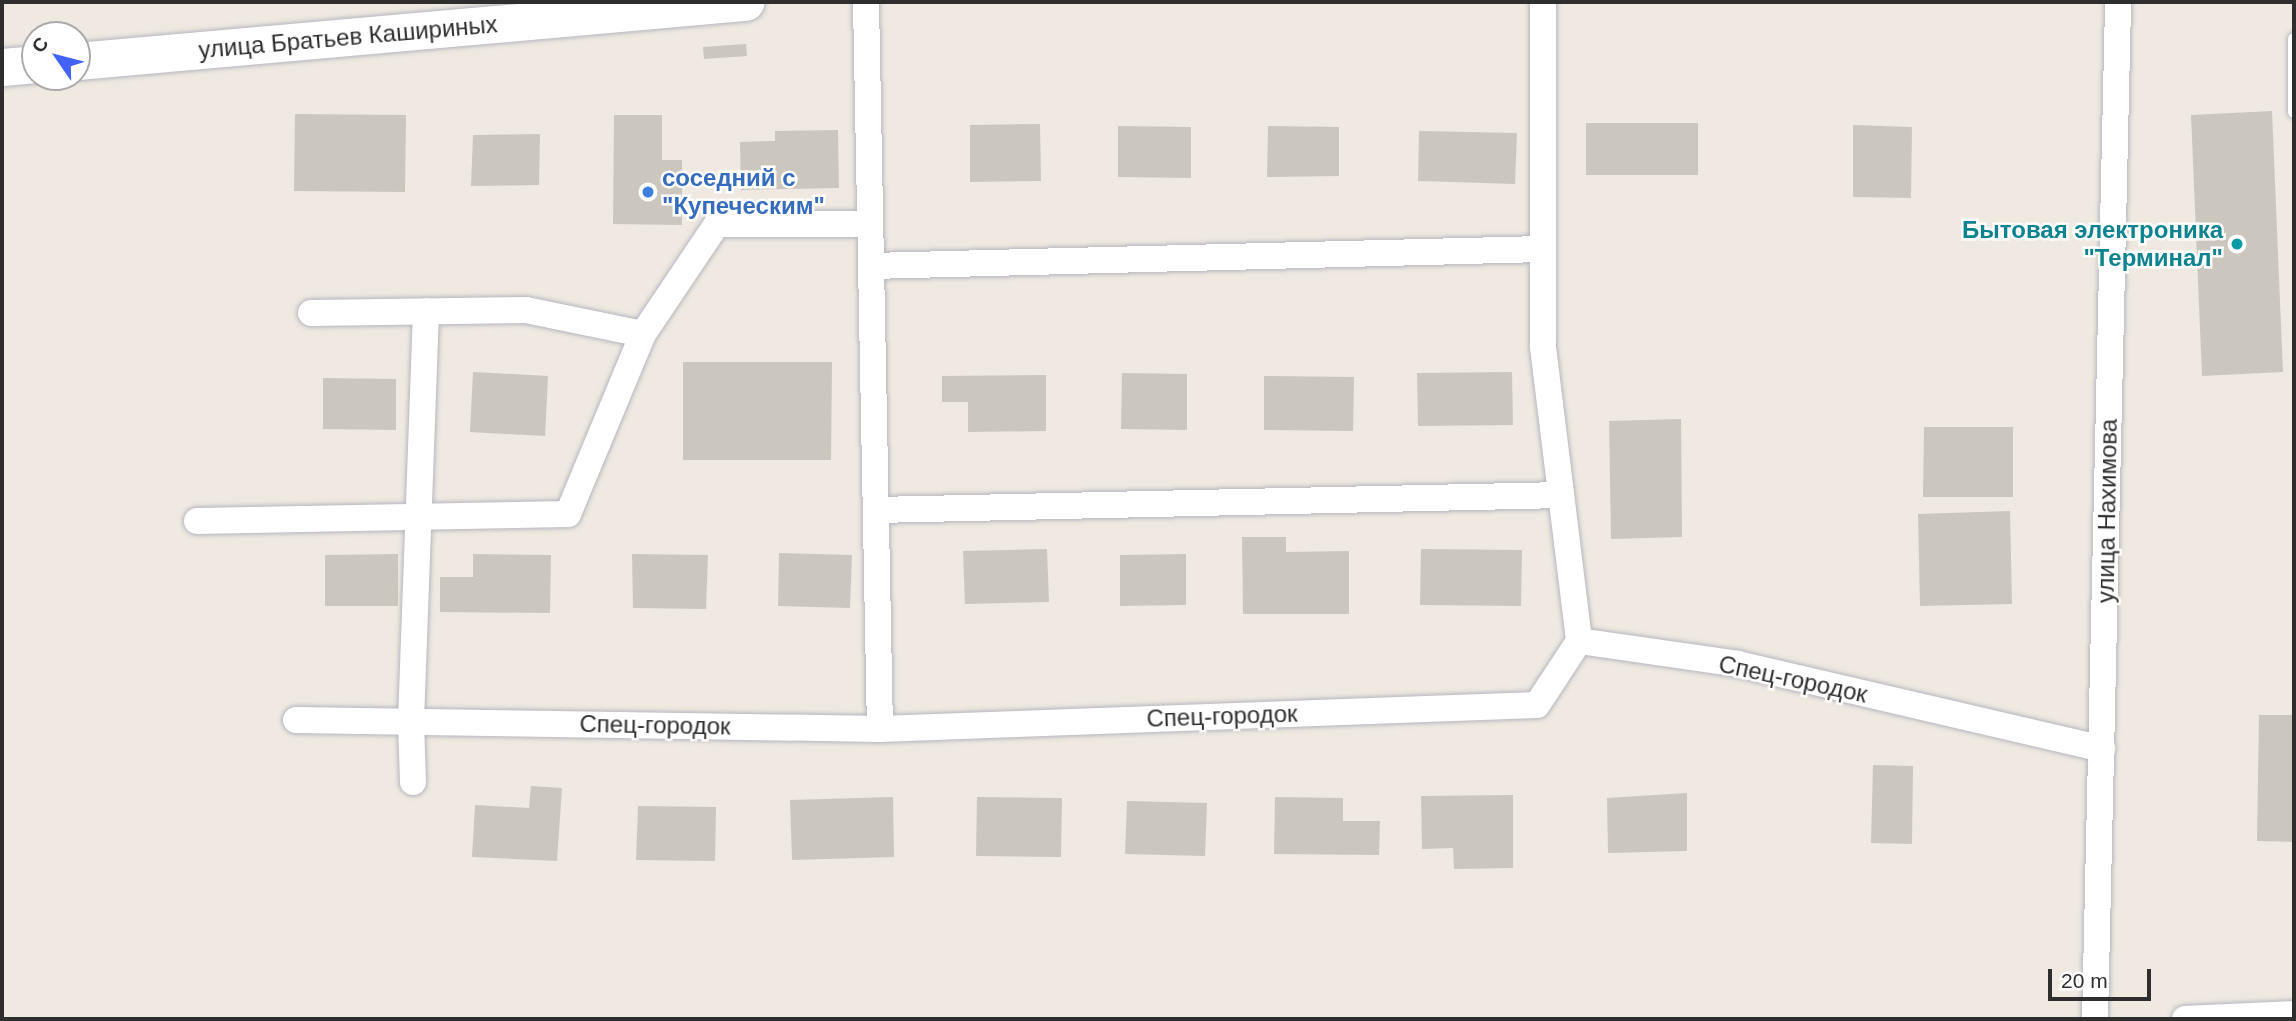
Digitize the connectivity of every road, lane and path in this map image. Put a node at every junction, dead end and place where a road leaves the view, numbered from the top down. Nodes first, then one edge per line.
1 (744, 2) edge
2 (866, 2) edge
3 (1543, 2) edge
4 (2118, 2) edge
5 (2294, 40) edge
6 (91, 60) edge
7 (21, 65) edge
8 (2, 67) edge
9 (2294, 112) edge
10 (870, 224) junction
11 (1543, 249) junction
12 (871, 266) junction
13 (426, 311) junction
14 (311, 313) dead end
15 (643, 334) junction
16 (1561, 495) junction
17 (876, 510) junction
18 (419, 517) junction
19 (197, 521) dead end
20 (1579, 641) junction
21 (296, 720) dead end
22 (411, 721) junction
23 (880, 729) junction
24 (2102, 749) junction
25 (413, 782) dead end
26 (2294, 1014) edge
27 (2095, 1019) edge
28 (2185, 1019) edge

1 - 6 main road, улица Братьев Кашириных
2 - 10 street
3 - 11 street
4 - 24 street, улица Нахимова
5 - 9 lane
7 - 8 main road
10 - 12 street
10 - 15 street
11 - 12 street
11 - 16 street
12 - 17 street
13 - 14 street
13 - 15 street
13 - 18 street
15 - 18 street
16 - 17 street
16 - 20 street
17 - 23 street
18 - 19 street
18 - 22 street
20 - 23 street, Спец-городок
20 - 24 street, Спец-городок
21 - 22 street, Спец-городок
22 - 23 street, Спец-городок
22 - 25 street
24 - 27 street, улица Нахимова
26 - 28 street

